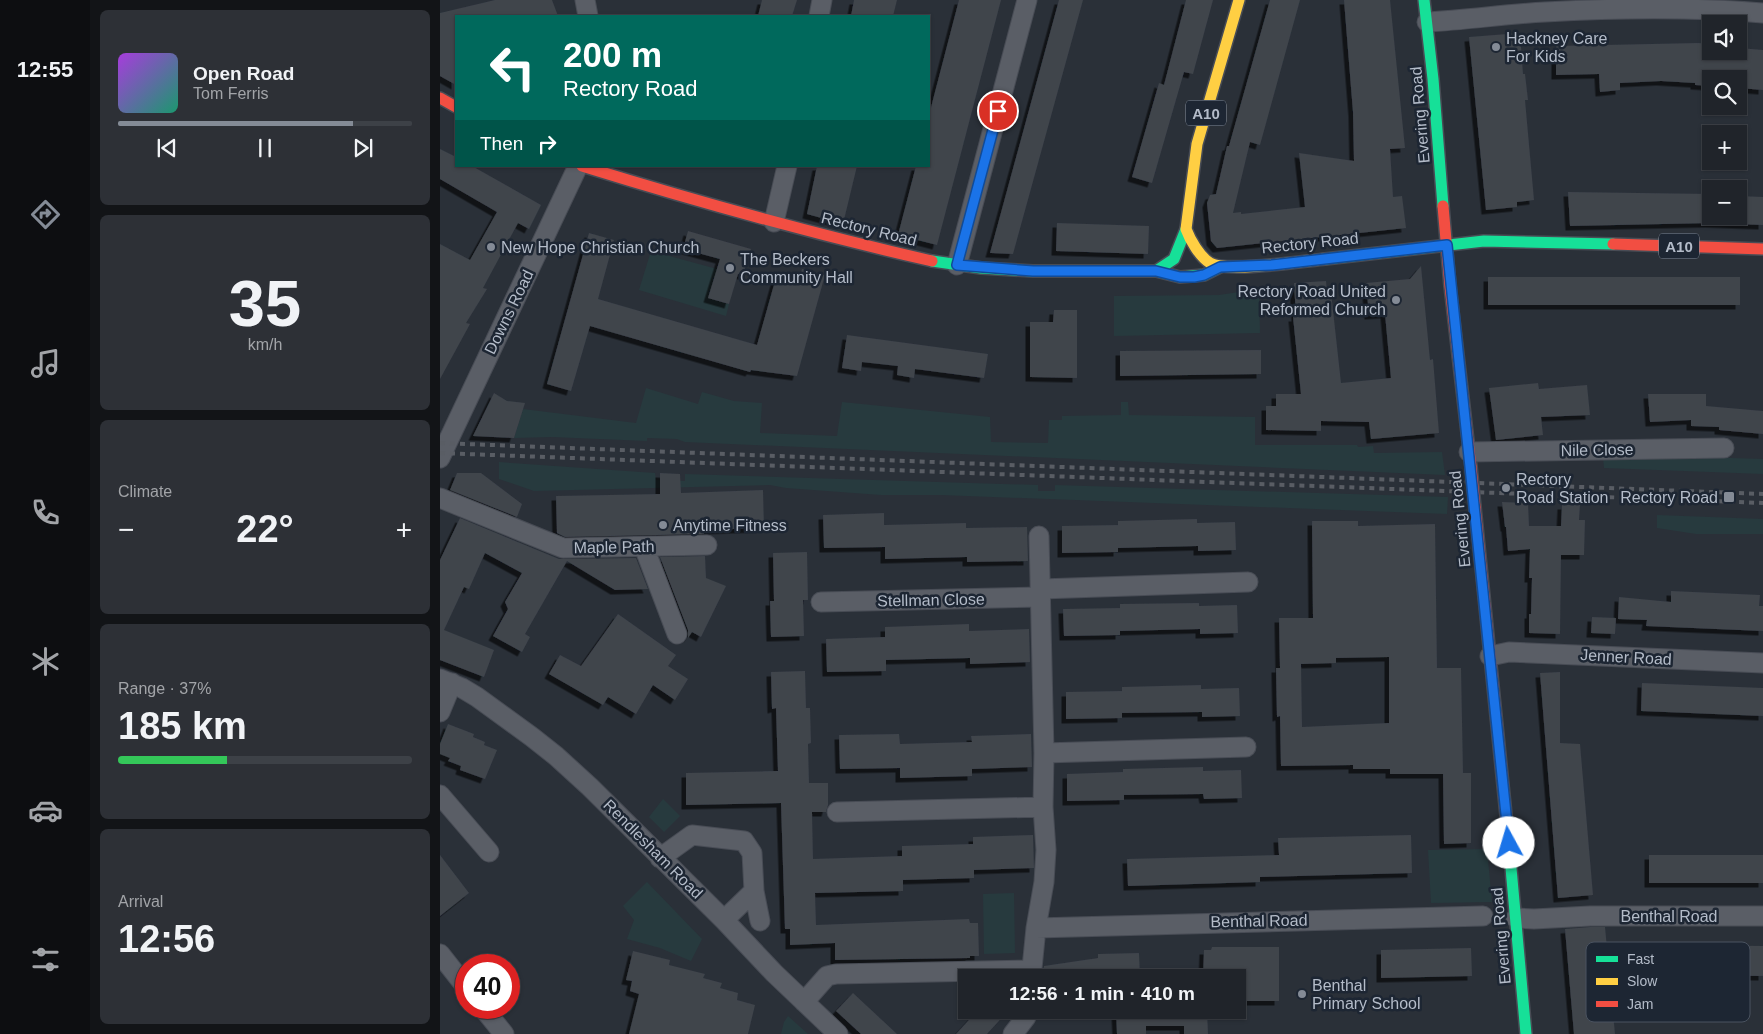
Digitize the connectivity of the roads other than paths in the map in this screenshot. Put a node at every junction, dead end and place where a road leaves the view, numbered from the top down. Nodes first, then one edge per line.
1 (585, 0) edge
2 (822, 0) edge
3 (1027, 0) edge
4 (1238, 0) edge
5 (1424, 0) edge
6 (1763, 13) edge
7 (588, 15) edge
8 (819, 15) edge
9 (1427, 22) junction
10 (440, 98) edge
11 (455, 107) edge
12 (580, 167) edge
13 (583, 167) edge
14 (787, 167) edge
15 (774, 222) junction
16 (1186, 229) junction
17 (1447, 245) junction
18 (1763, 249) edge
19 (957, 265) junction
20 (1220, 267) junction
21 (1156, 271) junction
22 (1724, 448) dead end
23 (440, 458) edge
24 (1470, 460) junction
25 (440, 498) edge
26 (1039, 536) dead end
27 (707, 546) dead end
28 (644, 547) junction
29 (1248, 582) dead end
30 (1041, 593) junction
31 (821, 602) dead end
32 (677, 634) dead end
33 (1490, 656) junction
34 (1763, 663) edge
35 (446, 681) edge
36 (440, 712) edge
37 (1246, 747) dead end
38 (1044, 753) junction
39 (440, 795) edge
40 (1044, 807) junction
41 (837, 812) dead end
42 (489, 852) dead end
43 (660, 858) junction
44 (754, 891) junction
45 (1483, 916) dead end
46 (1763, 916) edge
47 (1516, 918) junction
48 (724, 920) junction
49 (760, 921) dead end
50 (1036, 928) junction
51 (440, 954) edge
52 (1032, 969) edge
53 (455, 973) edge
54 (958, 974) edge
55 (804, 1002) junction
56 (491, 1019) edge
57 (1024, 1019) edge
58 (504, 1034) edge
59 (838, 1034) edge
60 (1013, 1034) edge
61 (1526, 1034) edge

1 - 7 street
2 - 8 street
3 - 19 street
4 - 16 main road, A10
5 - 9 main road, Evering Road
6 - 9 street
9 - 17 main road, Evering Road
10 - 11 main road
12 - 23 street, Downs Road
13 - 15 main road, Rectory Road
14 - 15 street
15 - 19 main road, Rectory Road
16 - 20 main road
16 - 21 main road
17 - 18 main road, Rectory Road / A10
17 - 20 main road, Rectory Road / A10
17 - 24 main road, Evering Road
19 - 21 main road, Rectory Road
20 - 21 main road, Rectory Road
22 - 24 street, Nile Close
24 - 33 main road, Evering Road, bridge
25 - 28 street, Maple Path
26 - 30 street
27 - 28 street, Maple Path
28 - 32 street
29 - 30 street, Stellman Close
30 - 31 street, Stellman Close
30 - 38 street
33 - 34 street, Jenner Road
33 - 47 main road, Evering Road
35 - 36 street, Rendlesham Road
35 - 43 street, Rendlesham Road
37 - 38 street
38 - 40 street
39 - 42 street
40 - 41 street
40 - 50 street
43 - 44 street
43 - 48 street, Rendlesham Road
44 - 48 street
44 - 49 street
45 - 50 street, Benthal Road
46 - 47 street, Benthal Road
47 - 61 main road, Evering Road
48 - 55 street, Rendlesham Road
50 - 52 street
51 - 53 street
54 - 55 street
55 - 59 street, Rendlesham Road
56 - 58 street
57 - 60 street

